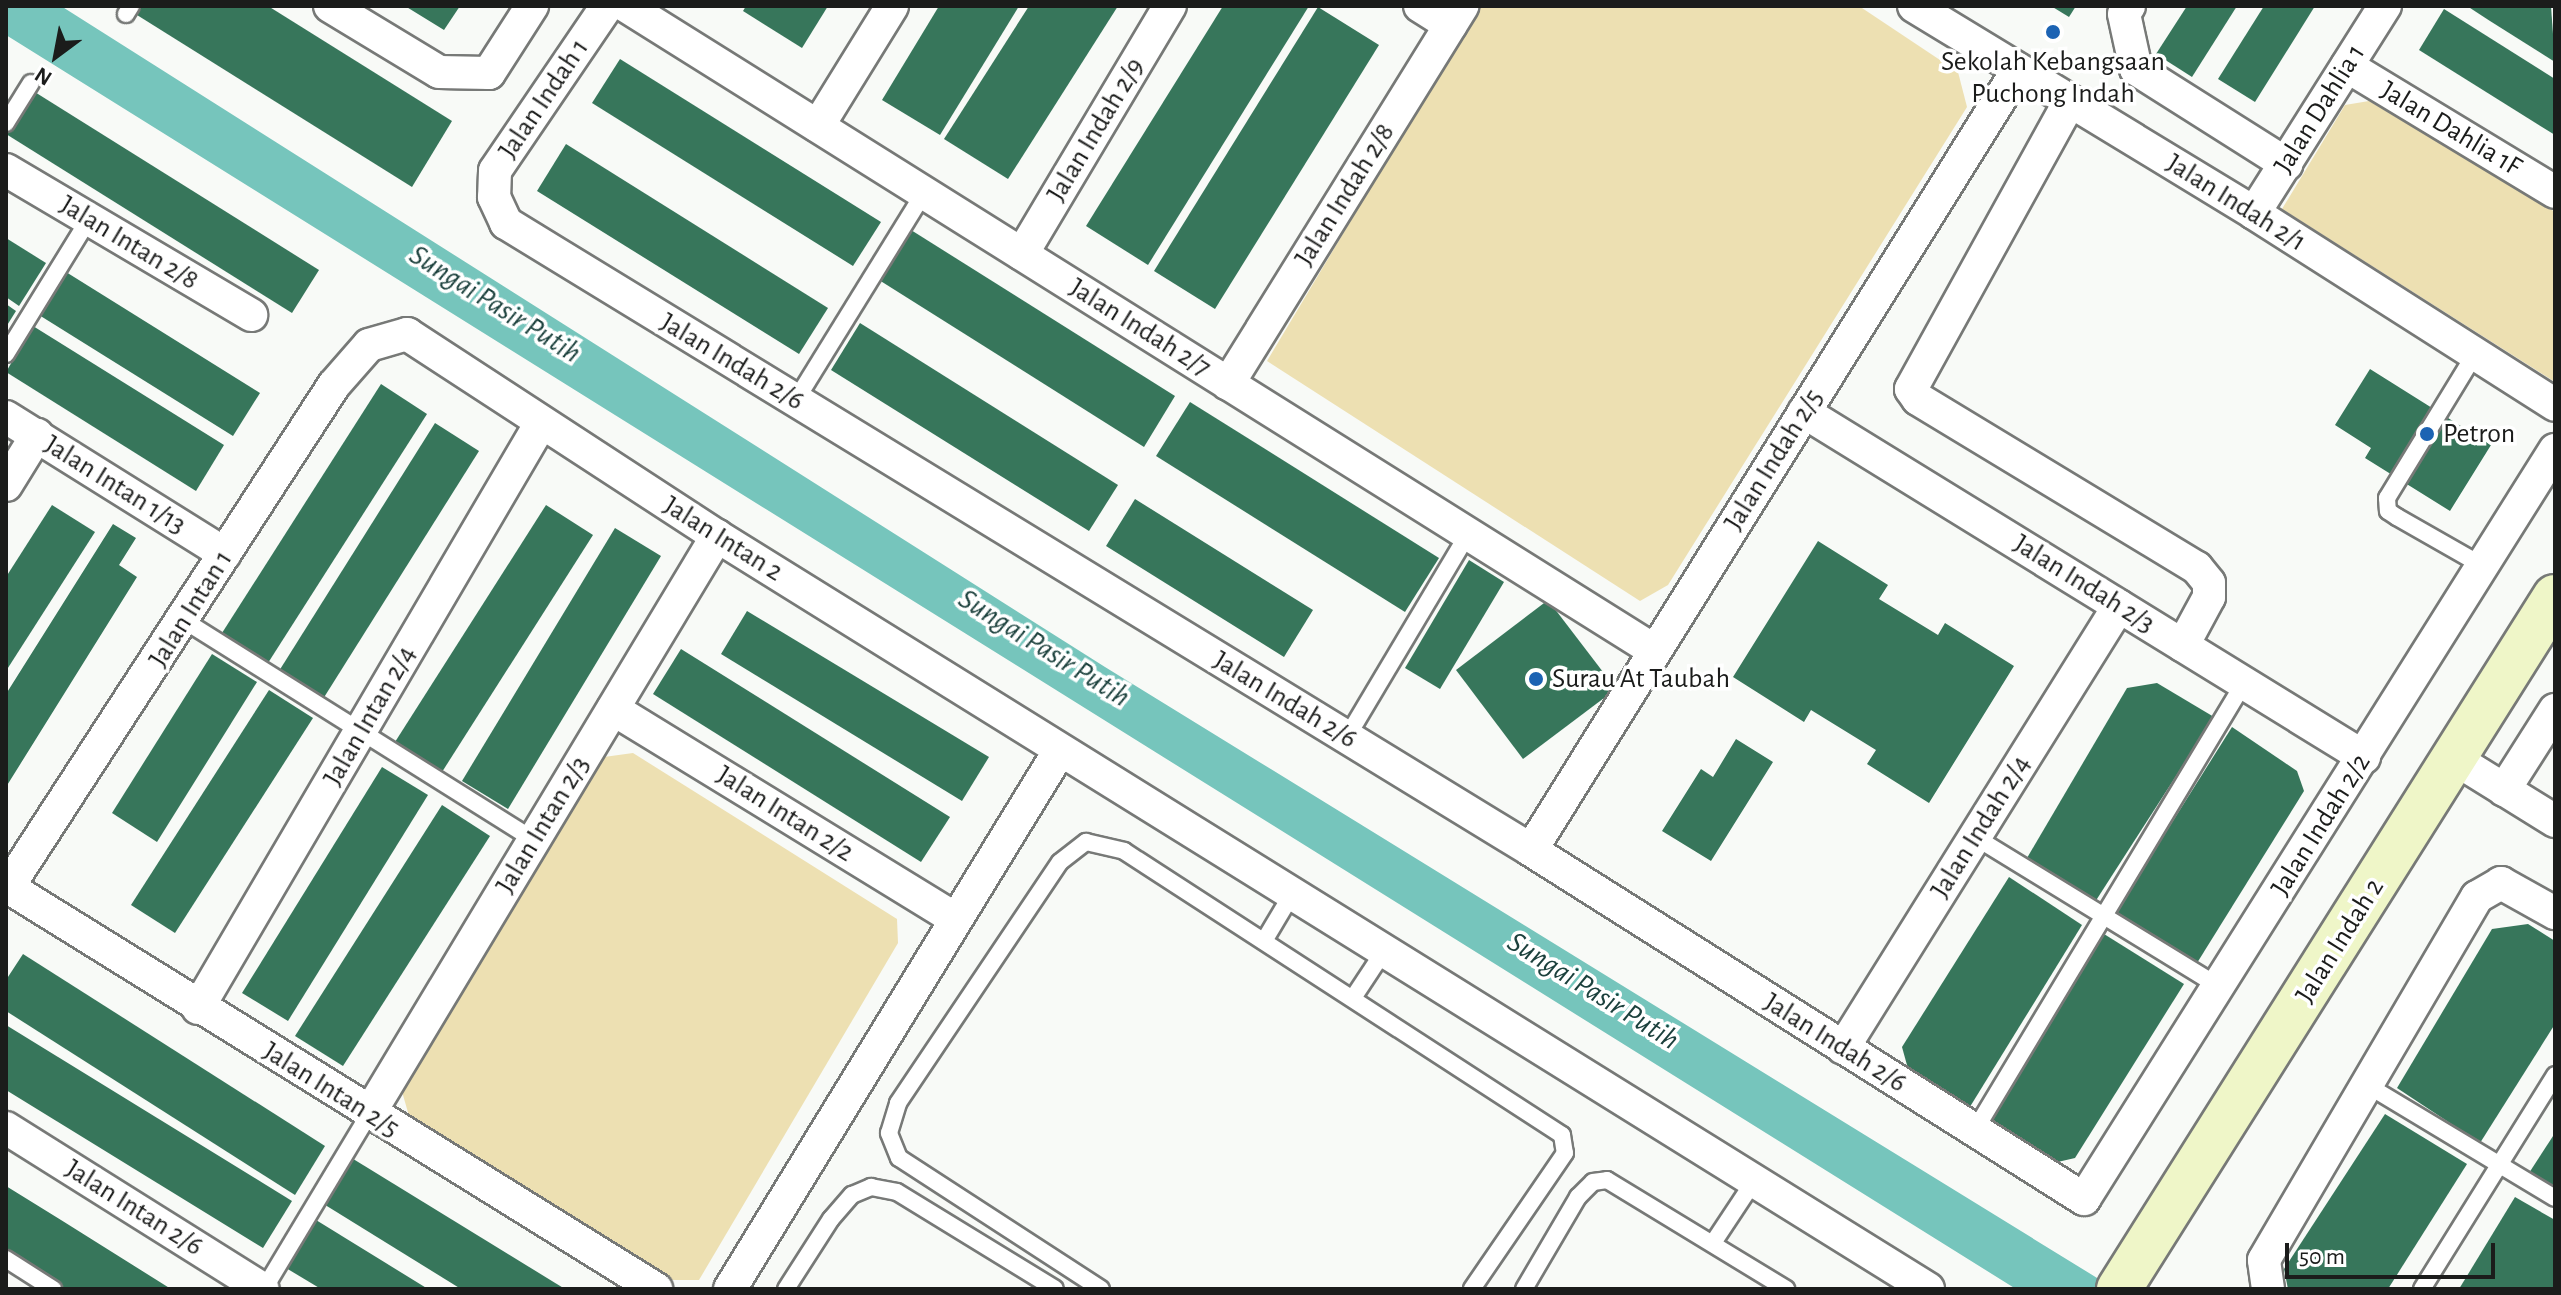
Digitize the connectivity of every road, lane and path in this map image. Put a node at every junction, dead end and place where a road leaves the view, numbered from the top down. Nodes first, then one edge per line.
1 (330, 6) edge
2 (532, 6) edge
3 (607, 6) edge
4 (626, 6) edge
5 (892, 6) edge
6 (1170, 6) edge
7 (1420, 6) edge
8 (1914, 6) edge
9 (2129, 6) edge
10 (2385, 6) edge
11 (1456, 15) edge
12 (2347, 66) junction
13 (2018, 70) junction
14 (31, 83) dead end
15 (2070, 101) junction
16 (6, 123) edge
17 (818, 126) junction
18 (2286, 164) junction
19 (6, 170) edge
20 (2555, 192) edge
21 (924, 193) junction
22 (494, 197) joint
23 (2254, 213) junction
24 (89, 219) junction
25 (1022, 254) junction
26 (251, 315) dead end
27 (386, 340) joint
28 (6, 354) edge
29 (2475, 354) junction
30 (1228, 384) junction
31 (796, 400) junction
32 (2555, 405) edge
33 (1804, 412) junction
34 (6, 417) edge
35 (541, 423) junction
36 (37, 435) junction
37 (2555, 450) edge
38 (6, 485) edge
39 (1468, 534) junction
40 (717, 536) junction
41 (225, 554) junction
42 (2483, 566) junction
43 (2555, 597) edge
44 (2119, 606) junction
45 (185, 621) junction
46 (2183, 645) junction
47 (1655, 651) junction
48 (2244, 683) junction
49 (613, 709) junction
50 (2555, 710) edge
51 (360, 733) junction
52 (1347, 737) junction
53 (1060, 750) junction
54 (2364, 757) junction
55 (2455, 759) junction
56 (2504, 790) junction
57 (2555, 821) edge
58 (1975, 837) junction
59 (534, 840) junction
60 (1531, 850) junction
61 (7, 889) edge
62 (1292, 894) junction
63 (2555, 913) edge
64 (956, 919) junction
65 (2101, 919) junction
66 (1264, 941) junction
67 (1384, 951) junction
68 (2218, 986) junction
69 (1353, 998) junction
70 (198, 1008) junction
71 (1843, 1048) junction
72 (2555, 1075) edge
73 (2367, 1085) junction
74 (369, 1114) junction
75 (6, 1128) edge
76 (1975, 1130) junction
77 (2497, 1163) junction
78 (1754, 1181) junction
79 (2555, 1198) edge
80 (2084, 1199) joint
81 (1713, 1243) junction
82 (6, 1259) edge
83 (2121, 1286) edge
84 (53, 1289) edge
85 (263, 1289) edge
86 (656, 1289) edge
87 (730, 1289) edge
88 (786, 1289) edge
89 (1055, 1289) edge
90 (1101, 1289) edge
91 (1472, 1289) edge
92 (1524, 1289) edge
93 (1786, 1289) edge
94 (1928, 1289) edge
95 (2268, 1289) edge
96 (2422, 1289) edge

1 - 2 street
3 - 22 street, Jalan Indah 1
4 - 17 street, Jalan Indah 2/7
5 - 17 street
6 - 25 street, Jalan Indah 2/9
7 - 11 street
8 - 13 street, Jalan Indah 2/1
9 - 18 street
10 - 12 street, Jalan Dahlia 1
11 - 30 street, Jalan Indah 2/8
12 - 18 street, Jalan Dahlia 1
12 - 20 street, Jalan Dahlia 1F
13 - 15 street, Jalan Indah 2/1
13 - 33 street, Jalan Indah 2/5
14 - 16 lane
15 - 23 street, Jalan Indah 2/1
15 - 46 street
17 - 21 street, Jalan Indah 2/7
18 - 23 street, Jalan Dahlia 1
19 - 24 street, Jalan Intan 2/8
21 - 25 street, Jalan Indah 2/7
21 - 31 lane
22 - 31 street, Jalan Indah 2/6
23 - 29 street, Jalan Indah 2/1
24 - 26 street, Jalan Intan 2/8
24 - 28 lane
25 - 30 street, Jalan Indah 2/7
27 - 35 street, Jalan Intan 2
27 - 41 street, Jalan Intan 1
29 - 32 street, Jalan Indah 2/1
29 - 42 lane
30 - 39 street, Jalan Indah 2/7
31 - 52 street, Jalan Indah 2/6
33 - 44 street, Jalan Indah 2/3
33 - 47 street, Jalan Indah 2/5
34 - 36 street, Jalan Intan 1/13
35 - 40 street, Jalan Intan 2
35 - 51 street, Jalan Intan 2/4
36 - 38 street
36 - 41 street, Jalan Intan 1/13
37 - 42 street, Jalan Indah 2/2
39 - 47 street, Jalan Indah 2/7
39 - 52 lane
40 - 49 street, Jalan Intan 2/3
40 - 53 street, Jalan Intan 2
41 - 45 street, Jalan Intan 1
42 - 54 street, Jalan Indah 2/2
43 - 55 street, Jalan Indah 2
44 - 46 street, Jalan Indah 2/3
44 - 58 street, Jalan Indah 2/4
45 - 51 lane
45 - 61 street, Jalan Intan 1
46 - 48 street, Jalan Indah 2/3
47 - 60 street, Jalan Indah 2/5
48 - 54 street, Jalan Indah 2/3
48 - 65 lane
49 - 59 street, Jalan Intan 2/3
49 - 64 street, Jalan Intan 2/2
50 - 56 street
51 - 59 lane
51 - 70 street, Jalan Intan 2/4
52 - 60 street, Jalan Indah 2/6
53 - 62 street, Jalan Intan 2
53 - 64 street
54 - 68 street, Jalan Indah 2/2
55 - 56 street
55 - 83 street, Jalan Indah 2
56 - 57 street
58 - 65 lane
58 - 71 street, Jalan Indah 2/4
59 - 74 street, Jalan Intan 2/3
60 - 71 street, Jalan Indah 2/6
61 - 70 street, Jalan Intan 2/5
62 - 66 lane
62 - 67 street, Jalan Intan 2
63 - 73 street
64 - 87 street
65 - 68 lane
65 - 76 lane
66 - 69 lane
66 - 90 lane
67 - 69 lane
67 - 78 street, Jalan Intan 2
68 - 80 street, Jalan Indah 2/2
69 - 91 lane
70 - 74 street, Jalan Intan 2/5
71 - 76 street, Jalan Indah 2/6
72 - 77 lane
73 - 77 lane
73 - 95 street
74 - 85 lane
74 - 86 street, Jalan Intan 2/5
75 - 85 street, Jalan Intan 2/6
76 - 80 street, Jalan Indah 2/6
77 - 79 lane
77 - 96 lane
78 - 81 lane
78 - 94 street, Jalan Intan 2
81 - 92 lane
81 - 93 lane
82 - 84 lane
88 - 89 lane

